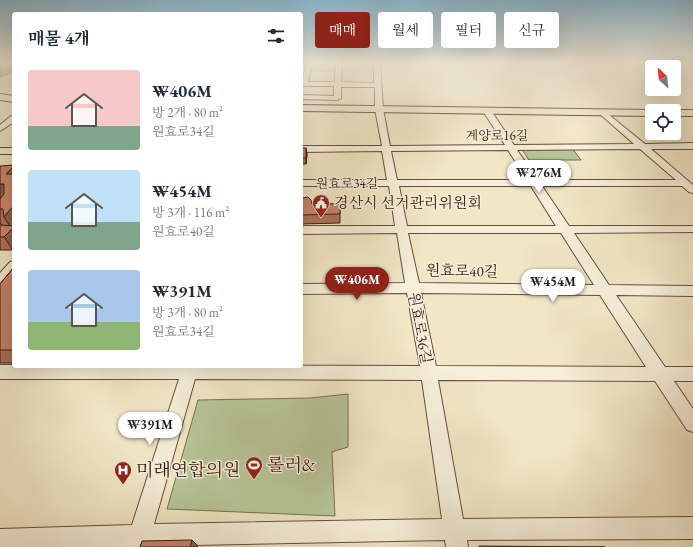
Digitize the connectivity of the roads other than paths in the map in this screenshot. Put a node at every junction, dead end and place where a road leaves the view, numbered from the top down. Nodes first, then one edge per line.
1 (338, 89) edge
2 (378, 89) edge
3 (0, 97) edge
4 (303, 97) edge
5 (12, 99) edge
6 (303, 108) edge
7 (379, 109) junction
8 (487, 111) junction
9 (603, 112) junction
10 (645, 113) edge
11 (681, 113) edge
12 (693, 113) edge
13 (12, 119) edge
14 (0, 120) edge
15 (12, 120) edge
16 (0, 129) edge
17 (693, 146) edge
18 (643, 147) junction
19 (387, 148) junction
20 (511, 148) junction
21 (303, 149) edge
22 (0, 151) edge
23 (12, 151) edge
24 (303, 183) edge
25 (393, 183) junction
26 (534, 183) junction
27 (685, 183) junction
28 (693, 190) edge
29 (565, 229) junction
30 (693, 229) edge
31 (303, 230) edge
32 (402, 230) junction
33 (12, 267) edge
34 (0, 282) edge
35 (413, 288) junction
36 (303, 289) edge
37 (606, 291) junction
38 (693, 291) edge
39 (66, 369) edge
40 (190, 369) edge
41 (0, 372) edge
42 (429, 373) junction
43 (660, 374) junction
44 (693, 374) edge
45 (693, 424) edge
46 (693, 528) edge
47 (455, 538) edge
48 (0, 540) edge
49 (138, 541) edge

1 - 4 street
2 - 7 street, 원효로36길
3 - 5 main road
6 - 7 main road
7 - 8 main road
7 - 19 street, 원효로36길
8 - 9 main road
8 - 20 street
9 - 10 main road
9 - 18 street
11 - 12 main road
13 - 14 street
15 - 16 street
17 - 18 street, 계양로16길
18 - 20 street, 계양로16길
18 - 27 street
19 - 20 street, 계양로16길
19 - 21 street, 계양로16길
19 - 25 street, 원효로36길
20 - 26 street
22 - 23 street
24 - 25 street, 원효로34길
25 - 26 street
25 - 32 street, 원효로36길
26 - 27 street
26 - 29 street
27 - 28 street
29 - 30 street
29 - 32 street
29 - 37 street
31 - 32 street
32 - 35 street, 원효로36길
33 - 34 street
35 - 36 street
35 - 37 street, 원효로40길
35 - 42 street, 원효로36길
37 - 38 street, 원효로40길
37 - 43 street
39 - 40 street
39 - 41 street
40 - 42 street
40 - 49 street
42 - 43 street
42 - 47 street, 원효로36길
43 - 44 street
43 - 45 street
46 - 47 street
47 - 49 street
48 - 49 street

